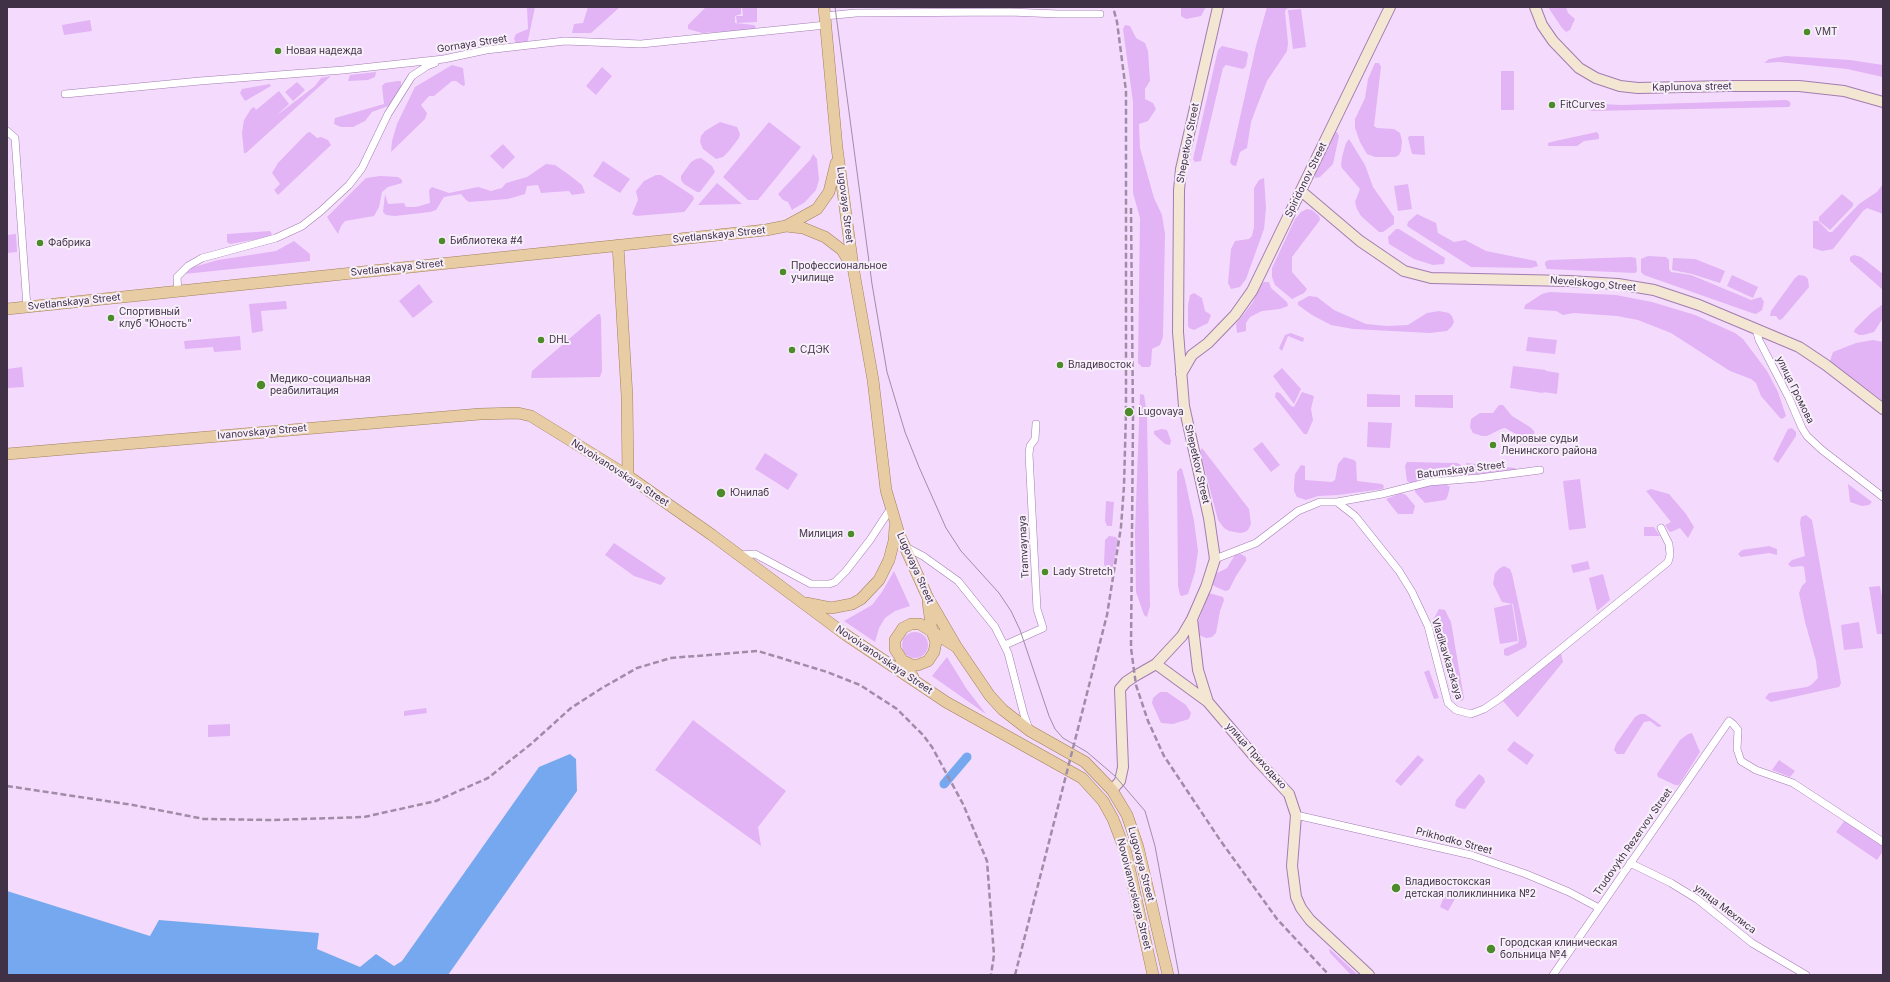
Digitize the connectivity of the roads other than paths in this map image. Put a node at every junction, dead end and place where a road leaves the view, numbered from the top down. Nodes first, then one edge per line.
1 (1218, 7) edge
2 (1390, 7) edge
3 (1535, 7) edge
4 (1100, 14) dead end
5 (825, 16) edge
6 (444, 59) junction
7 (65, 94) dead end
8 (1883, 102) edge
9 (7, 131) edge
10 (837, 148) junction
11 (1301, 191) junction
12 (786, 226) junction
13 (618, 245) junction
14 (853, 267) junction
15 (178, 291) junction
16 (27, 307) junction
17 (7, 309) edge
18 (1756, 328) junction
19 (1179, 340) junction
20 (1207, 344) junction
21 (1181, 374) junction
22 (1883, 409) edge
23 (518, 413) joint
24 (1036, 424) dead end
25 (7, 454) edge
26 (1540, 470) dead end
27 (628, 476) junction
28 (1883, 496) edge
29 (1337, 502) junction
30 (891, 508) junction
31 (896, 522) junction
32 (1660, 528) dead end
33 (904, 546) junction
34 (739, 555) junction
35 (1215, 559) junction
36 (928, 598) junction
37 (800, 601) junction
38 (1192, 619) junction
39 (932, 632) junction
40 (1005, 644) junction
41 (956, 646) junction
42 (877, 655) junction
43 (902, 660) junction
44 (1156, 664) junction
45 (917, 682) junction
46 (1208, 702) junction
47 (1030, 731) junction
48 (1112, 790) junction
49 (1296, 815) junction
50 (1883, 842) edge
51 (1630, 863) junction
52 (1599, 908) junction
53 (1153, 975) edge
54 (1168, 975) edge
55 (1369, 975) edge
56 (1553, 975) edge
57 (1806, 975) edge

1 - 19 main road, Shepetkov Street
2 - 11 main road, Spiridonov Street
3 - 8 main road, Kaplunova street
4 - 5 street, Gornaya Street
5 - 6 street, Gornaya Street
5 - 10 main road, Lugovaya Street
6 - 7 street, Gornaya Street
6 - 15 street
9 - 16 street
10 - 12 main road
10 - 14 main road, Lugovaya Street
11 - 18 main road, Nevelskogo Street
11 - 20 main road, Spiridonov Street
12 - 13 main road, Svetlanskaya Street
12 - 14 main road
13 - 15 main road, Svetlanskaya Street
13 - 27 main road
14 - 30 main road, Lugovaya Street
15 - 16 main road, Svetlanskaya Street
16 - 17 main road, Svetlanskaya Street
18 - 22 main road, Nevelskogo Street
18 - 28 street, улица Громова
19 - 20 main road
19 - 21 main road, Shepetkov Street
20 - 21 main road, Spiridonov Street
21 - 35 main road, Shepetkov Street
23 - 25 main road, Ivanovskaya Street
23 - 27 main road, Novoivanovskaya Street
24 - 40 street, Tramvaynaya
26 - 29 street, Batumskaya Street
27 - 34 main road, Novoivanovskaya Street
29 - 32 street, Vladikavkazskaya
29 - 35 street
30 - 31 main road, Lugovaya Street
30 - 34 street
31 - 33 main road, Lugovaya Street
31 - 37 main road
33 - 36 main road, Lugovaya Street
33 - 40 street
34 - 37 main road, Novoivanovskaya Street
35 - 38 main road, Shepetkov Street
36 - 39 main road
36 - 41 main road, Lugovaya Street
37 - 42 main road, Novoivanovskaya Street
38 - 44 main road, Shepetkov Street
38 - 46 main road, улица Приходько
39 - 41 main road
39 - 43 main road
39 - 43 main road
40 - 47 street
41 - 47 main road, Lugovaya Street
42 - 43 main road
42 - 45 main road, Novoivanovskaya Street
43 - 45 main road
44 - 46 main road, улица Приходько
44 - 48 main road, Shepetkov Street
45 - 53 main road, Novoivanovskaya Street
46 - 49 main road, улица Приходько
47 - 48 main road, Lugovaya Street
48 - 54 main road, Lugovaya Street
49 - 52 street, Prikhodko Street
49 - 55 main road
50 - 51 street, Trudovykh Rezervov Street
51 - 52 street, Trudovykh Rezervov Street
51 - 57 street, улица Мехлиса
52 - 56 street, Trudovykh Rezervov Street

